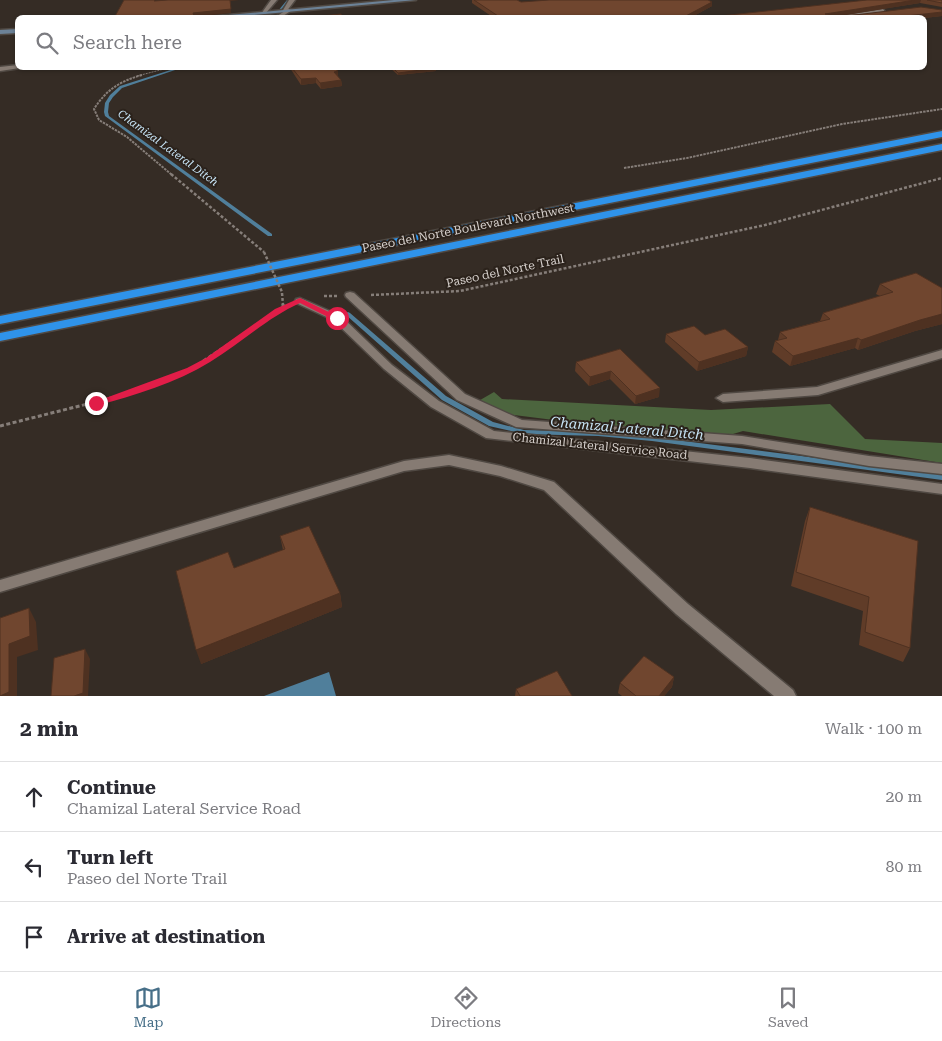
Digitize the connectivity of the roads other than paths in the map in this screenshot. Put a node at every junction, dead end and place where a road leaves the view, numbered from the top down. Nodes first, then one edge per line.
1 (274, 0) edge
2 (292, 0) edge
3 (413, 0) edge
4 (287, 10) junction
5 (892, 10) edge
6 (263, 12) junction
7 (230, 15) edge
8 (280, 15) edge
9 (852, 15) edge
10 (15, 31) edge
11 (0, 32) edge
12 (15, 67) edge
13 (0, 69) edge
14 (942, 134) edge
15 (942, 147) edge
16 (350, 295) road end
17 (300, 301) road end
18 (0, 320) edge
19 (0, 337) edge
20 (942, 354) edge
21 (723, 398) dead end
22 (942, 469) edge
23 (942, 488) edge
24 (0, 586) edge
25 (787, 696) edge

1 - 6 street
2 - 4 street
3 - 4 street
4 - 6 street
4 - 8 lane
5 - 9 street
6 - 7 street
10 - 11 street
12 - 13 lane
14 - 18 highway, Paseo del Norte Boulevard Northwest
15 - 19 highway, Paseo del Norte Boulevard Northwest
16 - 22 lane, Chamizal Lateral Service Road
17 - 23 lane, Chamizal Lateral Service Road
20 - 21 street
24 - 25 lane

